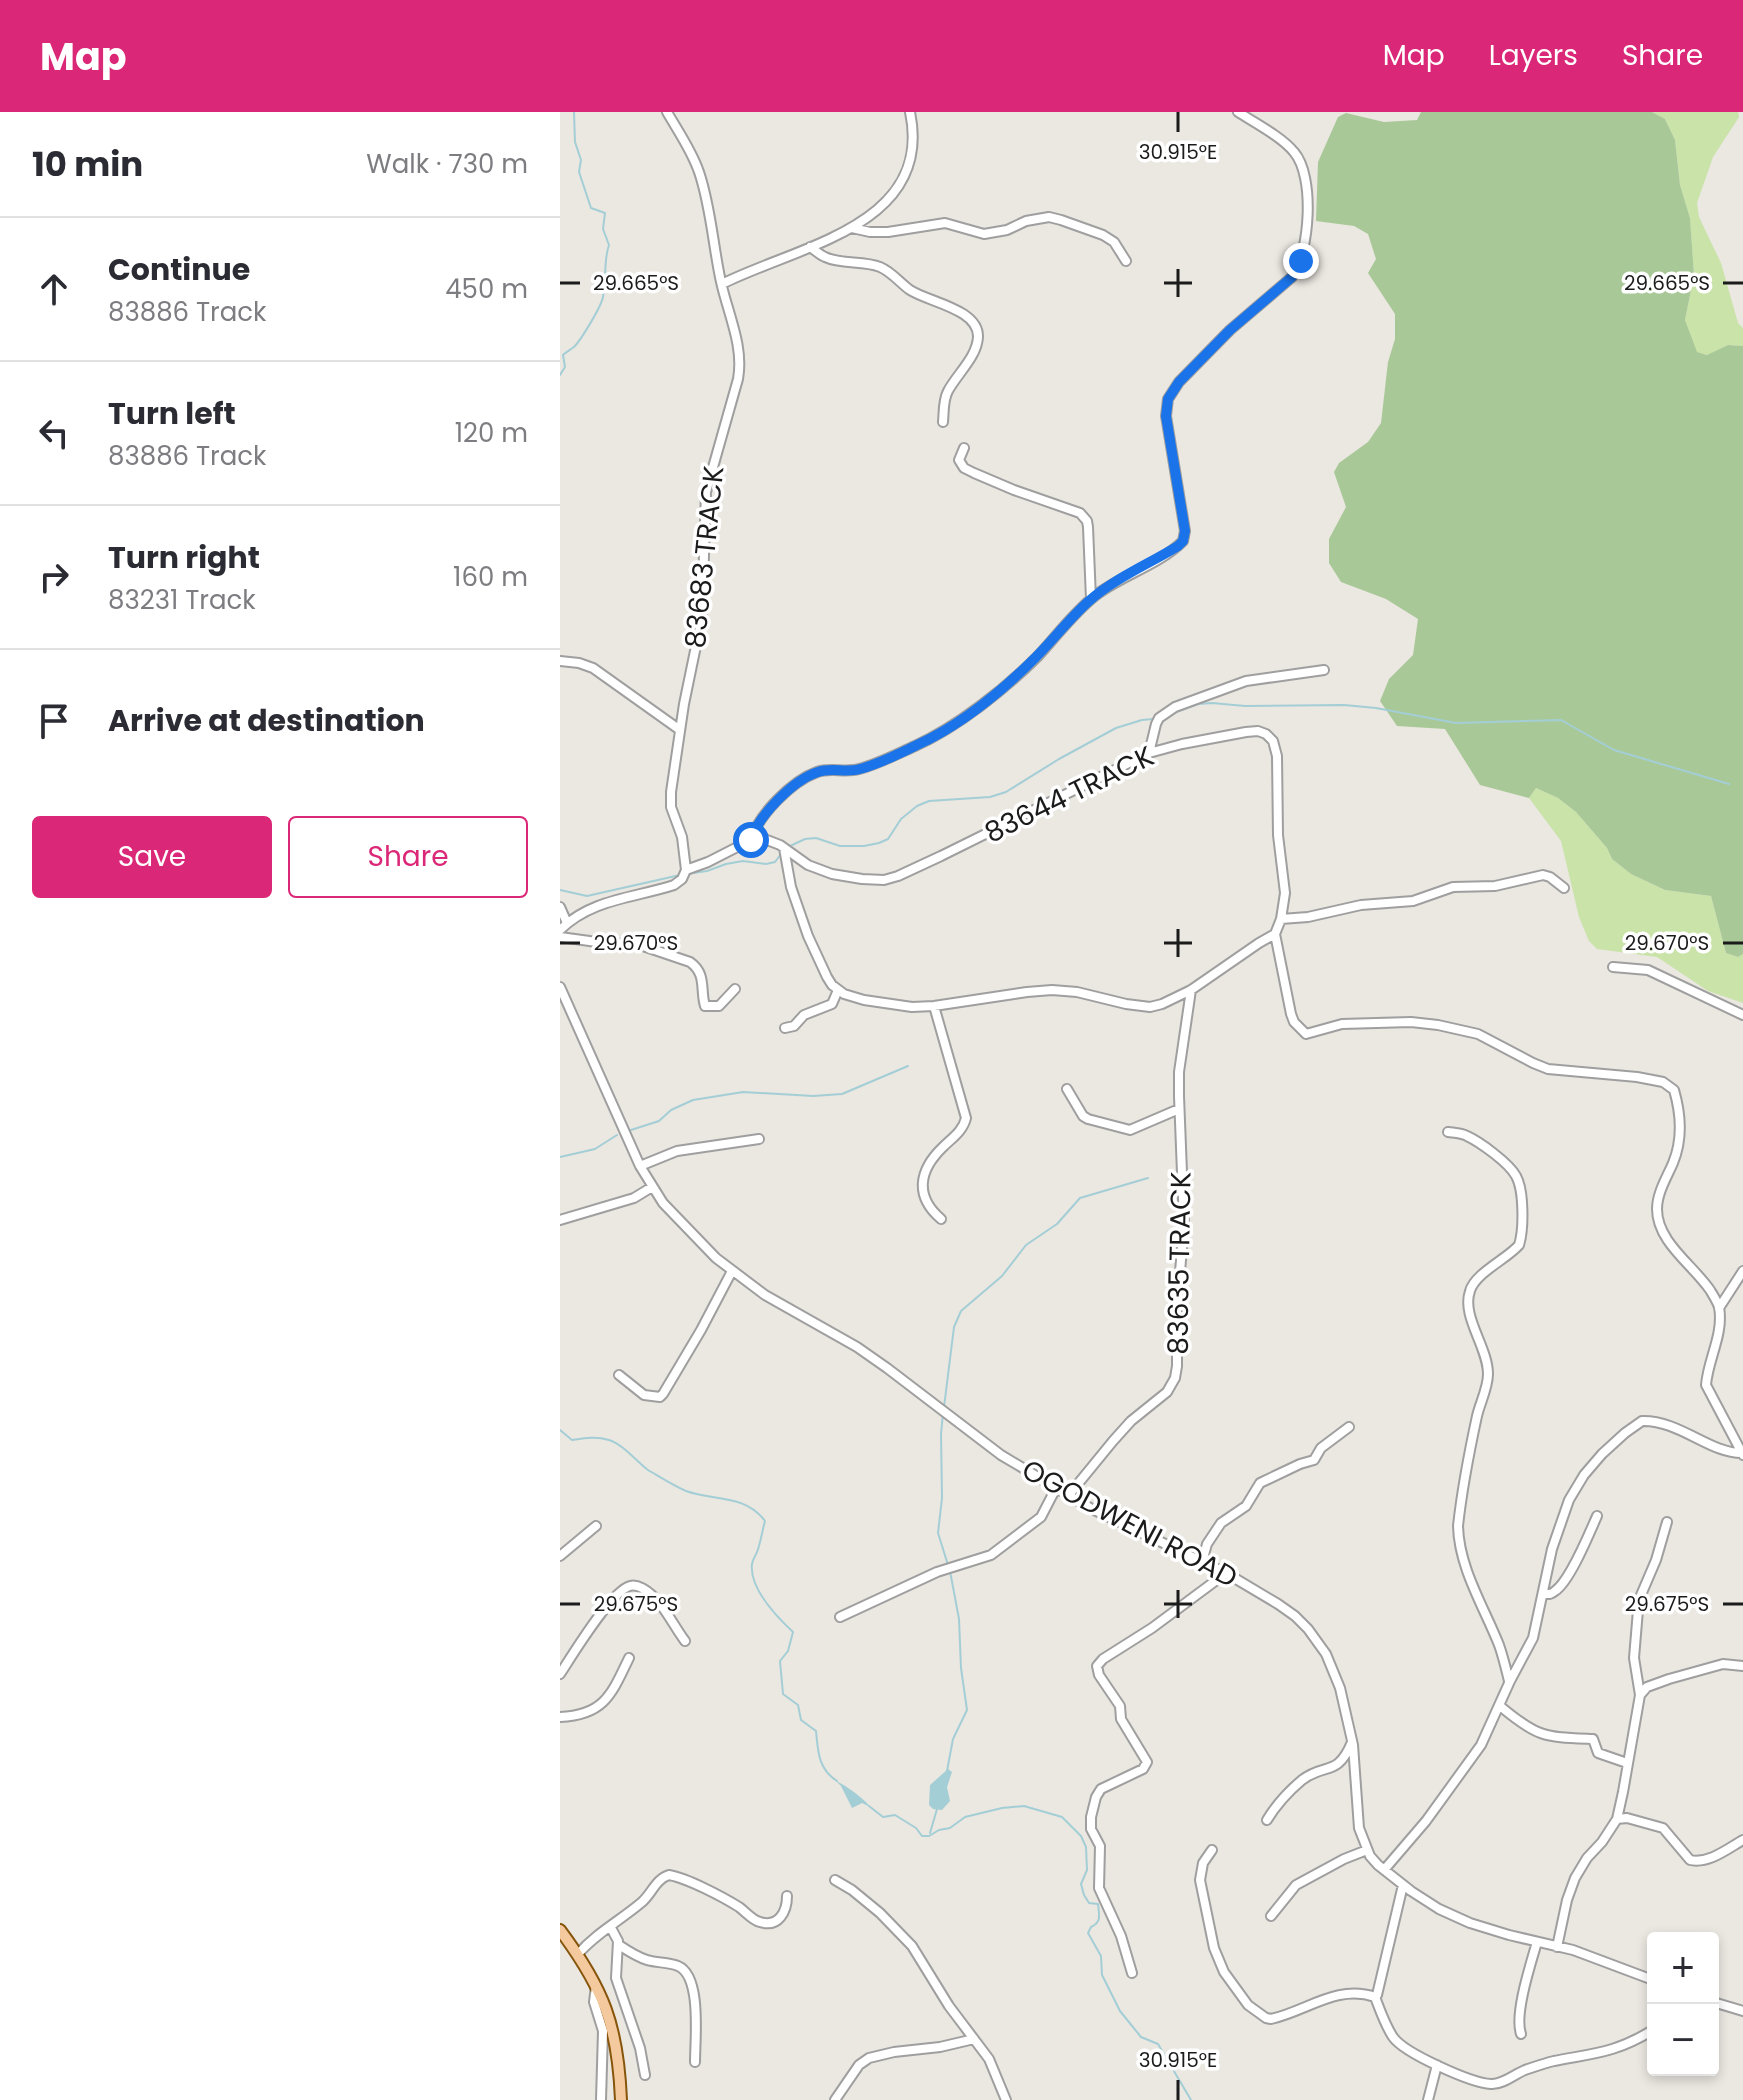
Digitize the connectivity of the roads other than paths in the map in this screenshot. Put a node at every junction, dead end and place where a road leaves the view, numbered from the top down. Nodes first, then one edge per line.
1 (667, 112) edge
2 (910, 112) edge
3 (1238, 112) edge
4 (852, 228) junction
5 (810, 247) junction
6 (1126, 261) dead end
7 (722, 284) junction
8 (943, 422) dead end
9 (964, 448) dead end
10 (1091, 599) junction
11 (560, 661) edge
12 (1324, 670) dead end
13 (680, 730) junction
14 (1149, 753) junction
15 (751, 840) junction
16 (784, 848) junction
17 (686, 870) junction
18 (1564, 888) dead end
19 (560, 907) edge
20 (1281, 919) junction
21 (564, 927) edge
22 (1275, 934) junction
23 (560, 937) edge
24 (1613, 967) dead end
25 (560, 987) edge
26 (735, 989) dead end
27 (838, 990) junction
28 (1191, 990) junction
29 (934, 1006) junction
30 (1743, 1015) edge
31 (785, 1028) dead end
32 (1067, 1089) dead end
33 (1179, 1109) junction
34 (1448, 1132) dead end
35 (759, 1139) dead end
36 (640, 1166) junction
37 (652, 1187) junction
38 (941, 1219) dead end
39 (560, 1220) edge
40 (732, 1271) junction
41 (1743, 1271) edge
42 (1719, 1308) junction
43 (619, 1375) dead end
44 (1349, 1427) dead end
45 (1743, 1454) edge
46 (1056, 1488) junction
47 (1068, 1496) junction
48 (1597, 1516) dead end
49 (1667, 1522) dead end
50 (596, 1526) dead end
51 (560, 1556) edge
52 (1202, 1562) junction
53 (1226, 1573) junction
54 (1543, 1594) junction
55 (840, 1617) dead end
56 (685, 1641) dead end
57 (629, 1658) dead end
58 (1743, 1666) edge
59 (560, 1674) edge
60 (1510, 1681) junction
61 (1640, 1695) junction
62 (1500, 1706) junction
63 (560, 1717) edge
64 (1352, 1741) junction
65 (1627, 1763) junction
66 (1617, 1819) junction
67 (1267, 1820) dead end
68 (1743, 1840) edge
69 (1212, 1850) dead end
70 (1367, 1850) junction
71 (1384, 1870) junction
72 (835, 1880) dead end
73 (1403, 1885) junction
74 (787, 1896) dead end
75 (1271, 1916) dead end
76 (610, 1926) junction
77 (560, 1930) edge
78 (1537, 1942) junction
79 (619, 1945) junction
80 (1557, 1947) junction
81 (578, 1954) junction
82 (1132, 1973) dead end
83 (1647, 1978) edge
84 (596, 1986) junction
85 (1375, 1997) junction
86 (1719, 2004) edge
87 (1743, 2011) edge
88 (1647, 2033) edge
89 (1521, 2034) dead end
90 (974, 2039) junction
91 (695, 2062) dead end
92 (1437, 2065) junction
93 (645, 2075) dead end
94 (601, 2100) edge
95 (621, 2100) edge
96 (835, 2100) edge
97 (1006, 2100) edge
98 (1428, 2100) edge

1 - 7 street, 83683 TRACK
2 - 4 street
3 - 10 street
4 - 5 street
4 - 6 street
5 - 7 street
5 - 8 street
7 - 13 street, 83683 TRACK
9 - 10 street
10 - 15 street
11 - 13 street
12 - 14 street
13 - 17 street, 83683 TRACK
14 - 16 street, 83644 TRACK
14 - 20 street, 83644 TRACK
15 - 16 street, 83644 TRACK
15 - 17 street
16 - 27 street
17 - 21 street
18 - 20 street
19 - 21 street
20 - 22 street, 83644 TRACK
22 - 28 street
22 - 42 street
23 - 26 street
24 - 30 street
25 - 36 street, OGODWENI ROAD
27 - 29 street
27 - 31 street
28 - 29 street
28 - 33 street, 83635 TRACK
29 - 38 street
32 - 33 street
33 - 47 street, 83635 TRACK
34 - 60 street
35 - 36 street
36 - 37 street, OGODWENI ROAD
37 - 39 street
37 - 40 street, OGODWENI ROAD
40 - 43 street
40 - 46 street, OGODWENI ROAD
41 - 42 street
42 - 45 street
44 - 52 street
45 - 54 street
46 - 47 street, OGODWENI ROAD
46 - 55 street
47 - 52 street, OGODWENI ROAD
48 - 54 street
49 - 61 street
50 - 51 street
52 - 53 street, OGODWENI ROAD
53 - 64 street, OGODWENI ROAD
53 - 82 street
54 - 60 street
56 - 59 street
57 - 63 street
58 - 61 street
60 - 62 street
61 - 65 street
62 - 65 street
62 - 71 street
64 - 67 street
64 - 70 street, OGODWENI ROAD
65 - 66 street
66 - 68 street
66 - 80 street
69 - 85 street
70 - 71 street, OGODWENI ROAD
70 - 75 street
71 - 73 street, OGODWENI ROAD
72 - 90 street
73 - 78 street, OGODWENI ROAD
73 - 85 street
74 - 76 street
76 - 79 street
76 - 81 street
77 - 81 main road
78 - 80 street, OGODWENI ROAD
78 - 89 street
79 - 91 street
79 - 93 street
80 - 83 street, OGODWENI ROAD
81 - 84 main road
84 - 94 street
84 - 95 main road
85 - 92 street
86 - 87 street
88 - 92 street
90 - 96 street
90 - 97 street
92 - 98 street

